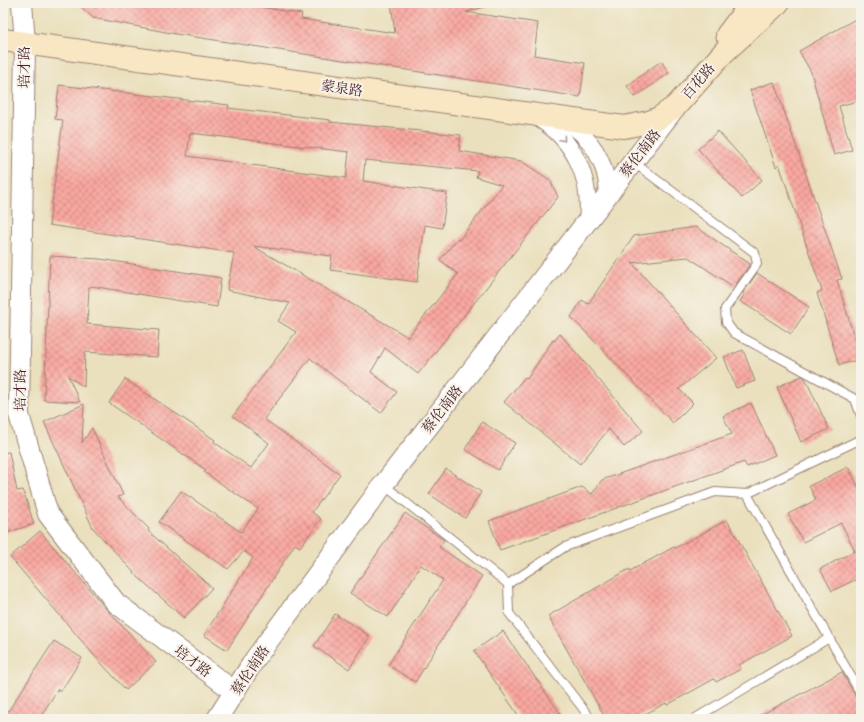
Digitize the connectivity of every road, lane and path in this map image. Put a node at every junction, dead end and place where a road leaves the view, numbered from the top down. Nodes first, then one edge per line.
1 (22, 3) edge
2 (751, 3) edge
3 (778, 3) edge
4 (3, 40) edge
5 (25, 43) junction
6 (676, 106) junction
7 (533, 115) junction
8 (558, 119) junction
9 (633, 162) junction
10 (608, 195) junction
11 (587, 222) junction
12 (861, 416) edge
13 (861, 438) edge
14 (383, 485) junction
15 (747, 494) junction
16 (508, 584) junction
17 (829, 638) junction
18 (234, 692) junction
19 (861, 694) edge
20 (217, 719) edge
21 (590, 719) edge
22 (694, 719) edge

1 - 5 street, 培才路
2 - 6 main road, 百花路
3 - 6 main road, 百花路
4 - 5 main road, 蒙泉路
5 - 7 main road, 蒙泉路
5 - 18 street, 培才路
6 - 8 main road, 蒙泉路
6 - 9 street, 蔡伦南路
7 - 8 main road, 蒙泉路
7 -> 11 street
8 - 10 street
9 - 10 street, 蔡伦南路
9 - 12 lane
10 - 11 street, 蔡伦南路
11 - 14 street, 蔡伦南路
13 - 15 lane
14 - 16 lane
14 - 18 street, 蔡伦南路
15 - 16 lane
15 - 17 lane
16 - 21 lane
17 - 19 lane
17 - 22 lane
18 - 20 street, 蔡伦南路

